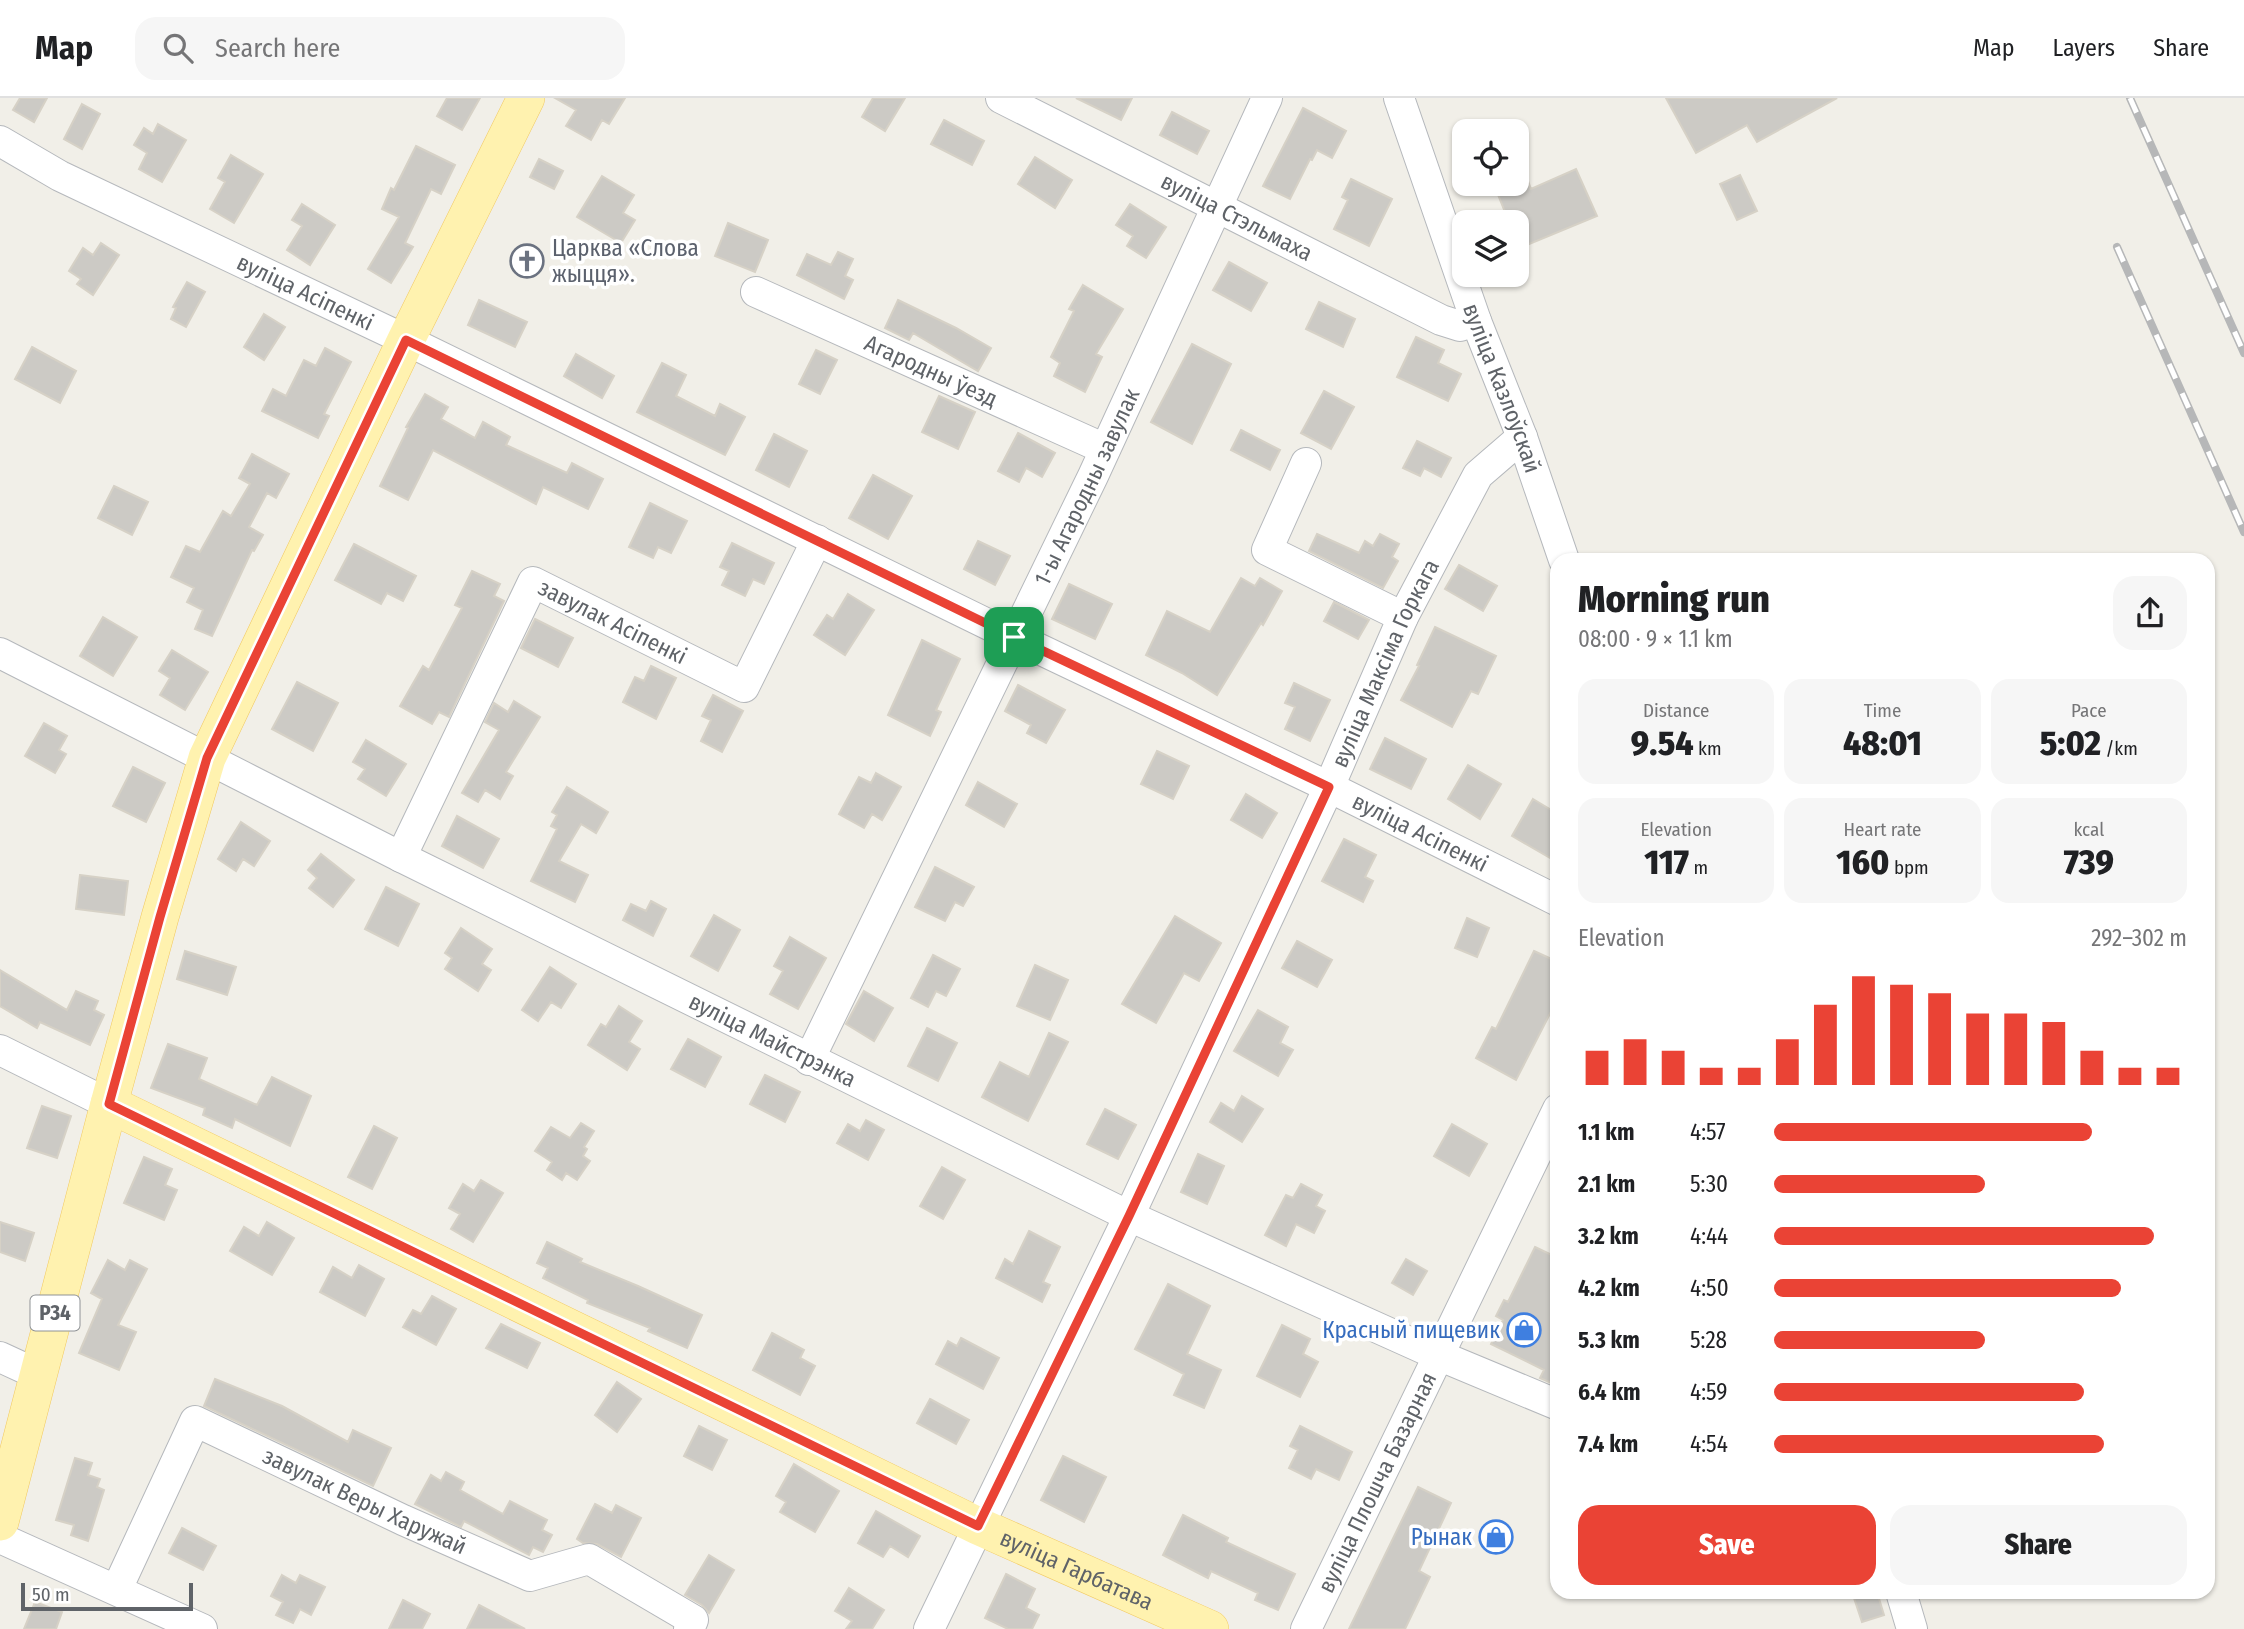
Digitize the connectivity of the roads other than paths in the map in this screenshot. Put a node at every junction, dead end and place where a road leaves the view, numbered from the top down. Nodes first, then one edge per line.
1 (526, 98) edge
2 (1001, 98) edge
3 (1266, 98) edge
4 (1399, 98) edge
5 (0, 141) edge
6 (1215, 206) junction
7 (756, 292) dead end
8 (1476, 321) junction
9 (406, 340) junction
10 (1522, 437) junction
11 (1105, 449) junction
12 (1306, 463) dead end
13 (817, 540) junction
14 (1562, 553) edge
15 (1403, 617) junction
16 (1014, 637) junction
17 (0, 653) edge
18 (207, 758) junction
19 (1329, 787) junction
20 (401, 857) junction
21 (1550, 897) edge
22 (0, 1050) edge
23 (809, 1060) junction
24 (109, 1104) junction
25 (1550, 1125) edge
26 (1129, 1216) junction
27 (1438, 1355) junction
28 (0, 1357) edge
29 (39, 1375) junction
30 (1550, 1402) edge
31 (0, 1522) edge
32 (978, 1526) junction
33 (0, 1538) edge
34 (117, 1590) junction
35 (1903, 1599) edge
36 (202, 1629) edge
37 (689, 1629) edge
38 (929, 1629) edge
39 (1210, 1629) edge
40 (1306, 1629) edge
41 (1912, 1629) edge

1 - 9 main road, Р34
2 - 6 street, вуліца Стэльмаха
3 - 6 street, 1-ы Агародны завулак
4 - 8 street, вуліца Казлоўскай
5 - 9 street, вуліца Асіпенкі
6 - 8 street, вуліца Стэльмаха
6 - 11 street, 1-ы Агародны завулак
7 - 11 street, Агародны ўезд
8 - 10 street, вуліца Казлоўскай
9 - 13 street, вуліца Асіпенкі
9 - 18 main road, Р34
10 - 14 street, вуліца Казлоўскай
10 - 15 street, вуліца Максіма Горкага
11 - 16 street, 1-ы Агародны завулак
12 - 15 street
13 - 16 street, вуліца Асіпенкі
13 - 20 street, завулак Асіпенкі
15 - 19 street, вуліца Максіма Горкага
16 - 19 street, вуліца Асіпенкі
16 - 23 street, 1-ы Агародны завулак
17 - 18 street, вуліца Майстрэнка
18 - 20 street, вуліца Майстрэнка
18 - 24 main road, Р34
19 - 21 street, вуліца Асіпенкі
19 - 26 street, вуліца Максіма Горкага
20 - 23 street, вуліца Майстрэнка
22 - 24 street, вуліца Гарбатава
23 - 26 street, вуліца Майстрэнка
24 - 29 main road, Р34
24 - 32 main road, вуліца Гарбатава
25 - 27 street, вуліца Плошча Базарная
26 - 27 street, вуліца Майстрэнка
26 - 32 street, вуліца Максіма Горкага
27 - 30 street, вуліца Майстрэнка
27 - 40 street, вуліца Плошча Базарная
28 - 29 street
29 - 31 main road, Р34
32 - 38 street, вуліца Максіма Горкага
32 - 39 main road, вуліца Гарбатава
33 - 34 street
34 - 36 street
34 - 37 street, завулак Веры Харужай
35 - 41 street

